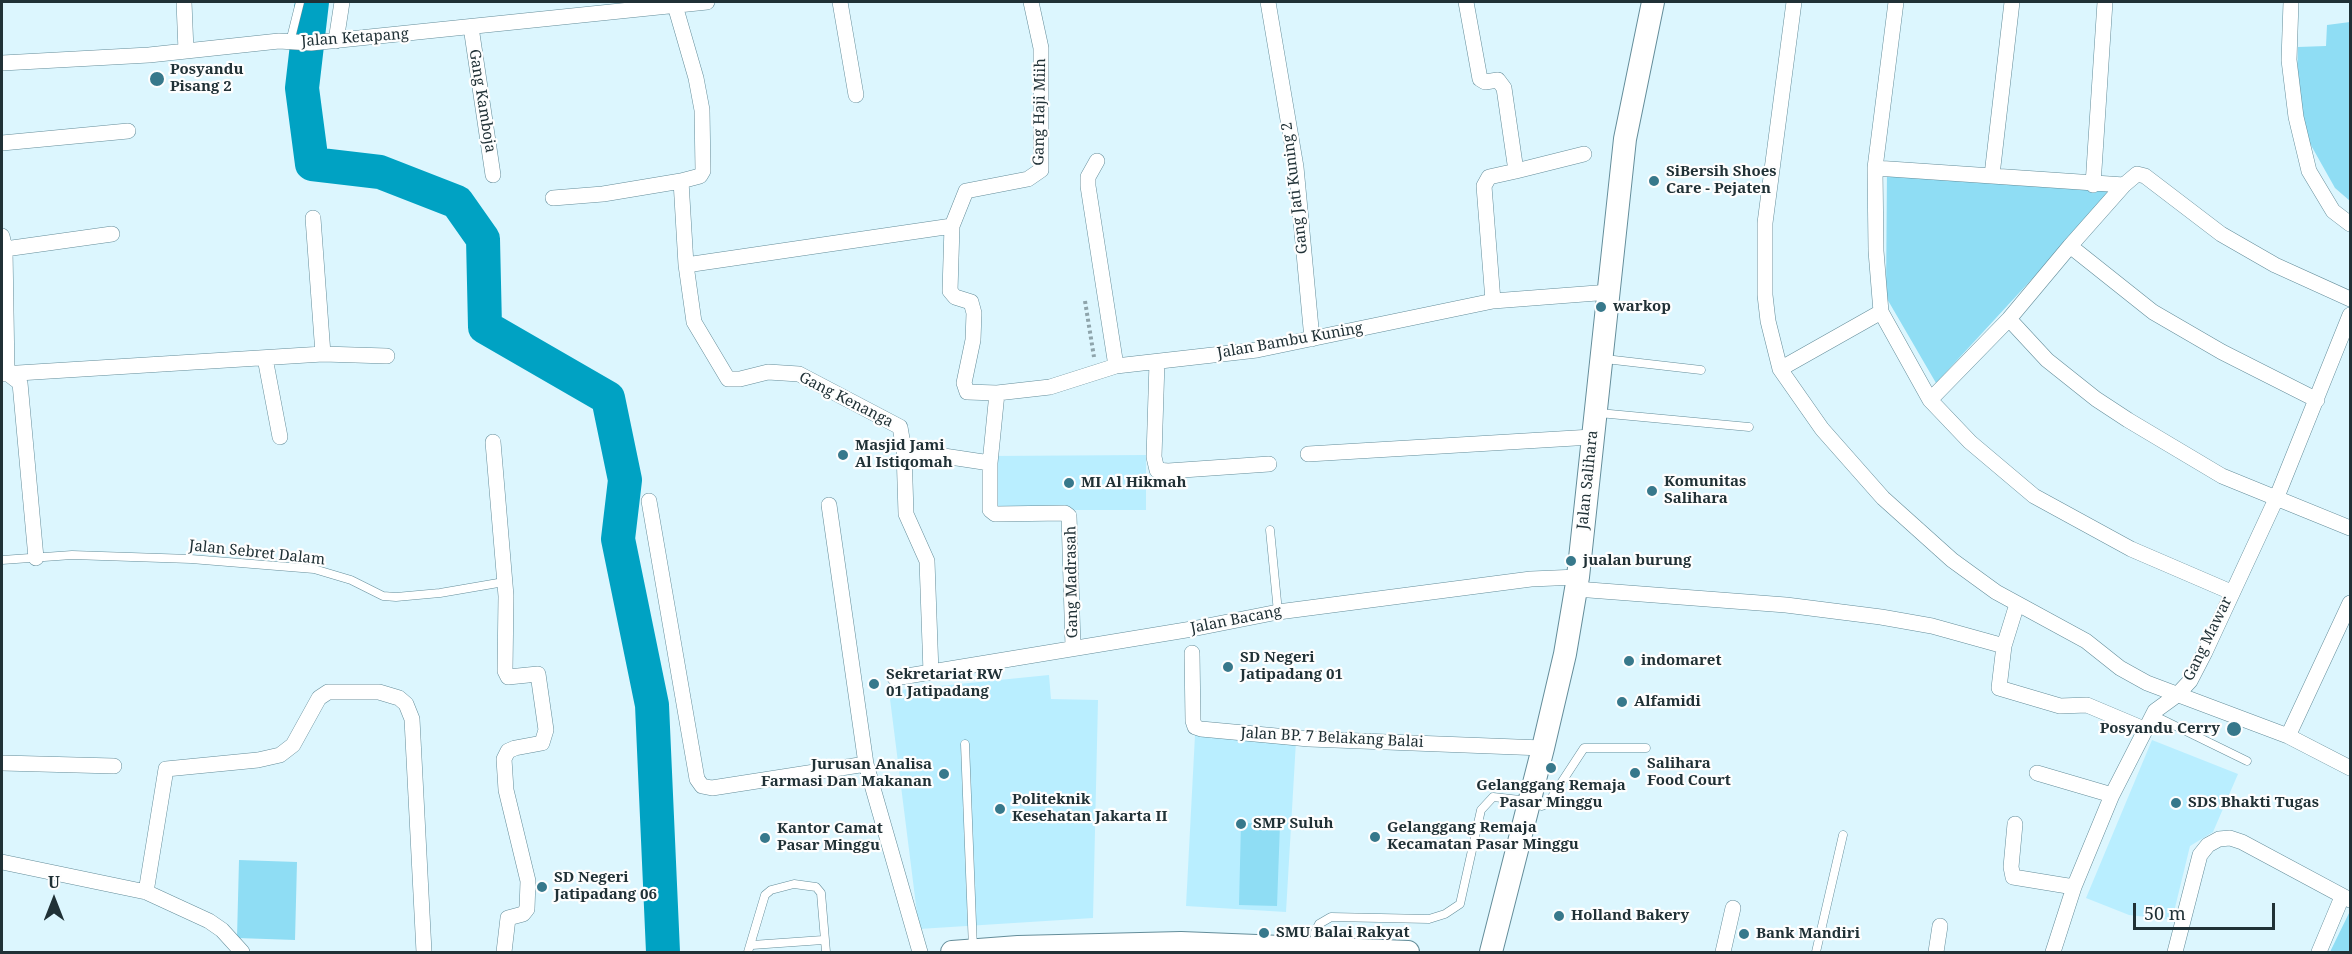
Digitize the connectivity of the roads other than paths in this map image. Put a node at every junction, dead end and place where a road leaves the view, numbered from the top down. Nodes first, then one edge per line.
1 (184, 2) edge
2 (300, 2) edge
3 (342, 2) edge
4 (707, 2) edge
5 (840, 2) edge
6 (1031, 2) edge
7 (1268, 2) edge
8 (1466, 2) edge
9 (1653, 2) edge
10 (1794, 2) edge
11 (1896, 2) edge
12 (2012, 2) edge
13 (2105, 2) edge
14 (2291, 2) edge
15 (675, 4) edge
16 (471, 27) junction
17 (336, 41) junction
18 (291, 42) junction
19 (186, 51) junction
20 (2, 63) edge
21 (856, 95) dead end
22 (128, 131) dead end
23 (2, 143) edge
24 (1584, 154) dead end
25 (1097, 161) dead end
26 (1875, 168) junction
27 (1516, 171) junction
28 (493, 175) dead end
29 (1992, 175) junction
30 (681, 181) junction
31 (2092, 185) junction
32 (2124, 185) junction
33 (553, 198) dead end
34 (313, 218) dead end
35 (2350, 224) edge
36 (952, 226) junction
37 (112, 234) dead end
38 (3, 242) edge
39 (2070, 246) junction
40 (686, 265) junction
41 (1610, 292) junction
42 (2350, 299) edge
43 (1493, 301) junction
44 (1881, 312) junction
45 (2350, 315) edge
46 (2009, 320) junction
47 (1312, 339) junction
48 (323, 354) junction
49 (387, 356) dead end
50 (265, 358) junction
51 (1600, 358) junction
52 (1157, 362) junction
53 (1116, 366) junction
54 (1780, 369) junction
55 (1701, 370) dead end
56 (4, 373) edge
57 (972, 393) joint
58 (997, 393) junction
59 (1930, 400) junction
60 (2317, 400) junction
61 (1594, 412) junction
62 (1749, 427) dead end
63 (280, 437) dead end
64 (1592, 437) junction
65 (493, 442) dead end
66 (904, 450) junction
67 (1308, 454) dead end
68 (990, 463) junction
69 (1269, 464) dead end
70 (2276, 499) junction
71 (649, 501) dead end
72 (829, 505) dead end
73 (2350, 528) edge
74 (1270, 530) dead end
75 (36, 558) junction
76 (2, 560) edge
77 (504, 582) junction
78 (1577, 583) junction
79 (2231, 592) junction
80 (2350, 603) edge
81 (2017, 604) junction
82 (1278, 612) junction
83 (2004, 646) junction
84 (1073, 647) junction
85 (1191, 653) dead end
86 (931, 673) junction
87 (896, 678) dead end
88 (2177, 695) junction
89 (2152, 715) junction
90 (2144, 729) junction
91 (2288, 736) junction
92 (965, 744) dead end
93 (1543, 748) junction
94 (1646, 748) dead end
95 (2247, 761) dead end
96 (2, 762) edge
97 (866, 764) junction
98 (114, 766) dead end
99 (2350, 768) edge
100 (2037, 773) dead end
101 (2112, 795) junction
102 (1529, 801) junction
103 (2015, 824) dead end
104 (1843, 835) dead end
105 (2, 862) edge
106 (2074, 887) junction
107 (146, 892) junction
108 (2346, 899) edge
109 (1733, 908) dead end
110 (1940, 926) dead end
111 (823, 940) junction
112 (1114, 948) edge
113 (750, 949) edge
114 (1315, 950) edge
115 (963, 951) edge
116 (242, 952) edge
117 (424, 952) edge
118 (504, 952) edge
119 (826, 952) edge
120 (920, 952) edge
121 (1408, 952) edge
122 (1491, 952) edge
123 (1723, 952) edge
124 (1816, 952) edge
125 (1936, 952) edge
126 (2053, 952) edge
127 (2175, 952) edge
128 (2319, 952) edge

1 - 19 street
2 - 18 lane
3 - 17 street
4 - 15 street, Jalan Ketapang
5 - 21 street
6 - 36 street, Gang Haji Miih
7 - 47 street, Gang Jati Kuning 2
8 - 27 street
9 - 41 street, Jalan Salihara
10 - 54 street
11 - 26 street
12 - 29 street
13 - 31 street
14 - 35 street
15 - 16 street, Jalan Ketapang
15 - 30 street
16 - 17 street, Jalan Ketapang
16 - 28 street, Gang Kamboja
17 - 18 street, Jalan Ketapang
18 - 19 street, Jalan Ketapang
19 - 20 street, Jalan Ketapang
22 - 23 street
24 - 27 street
25 - 53 street
26 - 29 street
26 - 44 street
27 - 43 street
29 - 31 street
30 - 33 street
30 - 40 street, Gang Kenanga
31 - 32 street
32 - 39 street
32 - 42 street
34 - 48 street
36 - 40 street
36 - 57 street, Gang Haji Miih
37 - 38 street
38 - 56 street
39 - 46 street
39 - 60 street
40 - 66 street, Gang Kenanga
41 - 43 street, Jalan Bambu Kuning
41 - 51 street, Jalan Salihara
43 - 47 street, Jalan Bambu Kuning
44 - 54 street
44 - 59 street
45 - 60 street, Gang Mawar
46 - 59 street
46 - 70 street
47 - 52 street, Jalan Bambu Kuning
48 - 49 street
48 - 50 street
50 - 56 street
50 - 63 street
51 - 55 lane
51 - 61 street, Jalan Salihara
52 - 53 street, Jalan Bambu Kuning
52 - 69 street
53 - 58 street, Jalan Bambu Kuning
54 - 81 street
56 - 75 street
57 - 58 street, Jalan Bambu Kuning
58 - 68 street
59 - 79 street
60 - 70 street, Gang Mawar
61 - 62 lane
61 - 64 street, Jalan Salihara
64 - 67 street
64 - 78 street, Jalan Salihara
65 - 77 street
66 - 68 street
66 - 86 street, Gang Kenanga
68 - 84 street, Gang Madrasah
70 - 73 street
70 - 79 street, Gang Mawar
71 - 97 street
72 - 97 street
74 - 82 lane
75 - 76 lane, Jalan Sebret Dalam
75 - 77 lane, Jalan Sebret Dalam
77 - 118 street
78 - 82 street, Jalan Bacang
78 - 83 street, Jalan Bacang
78 - 93 street, Jalan Salihara
79 - 88 street, Gang Mawar
80 - 91 street
81 - 83 street
81 - 88 street
82 - 84 street, Jalan Bacang
83 - 90 street
84 - 86 street, Jalan Bacang
85 - 93 street, Jalan BP. 7 Belakang Balai
86 - 87 street, Jalan Bacang
88 - 89 street, Gang Mawar
88 - 91 street
89 - 90 street, Gang Mawar
89 - 95 lane
90 - 101 street, Gang Mawar
91 - 99 street
92 - 115 lane
93 - 102 street, Jalan Salihara
94 - 102 lane
96 - 98 street
97 - 120 street
100 - 101 street
101 - 106 street, Gang Mawar
102 - 114 lane
102 - 122 street, Jalan Salihara
103 - 106 street
104 - 124 lane
105 - 107 street
106 - 126 street, Gang Mawar
107 - 116 street
107 - 117 street
108 - 127 street
108 - 128 street
109 - 123 street
110 - 125 street
111 - 113 lane
111 - 113 lane
111 - 119 lane
112 - 114 street
112 - 115 street
114 - 121 street

